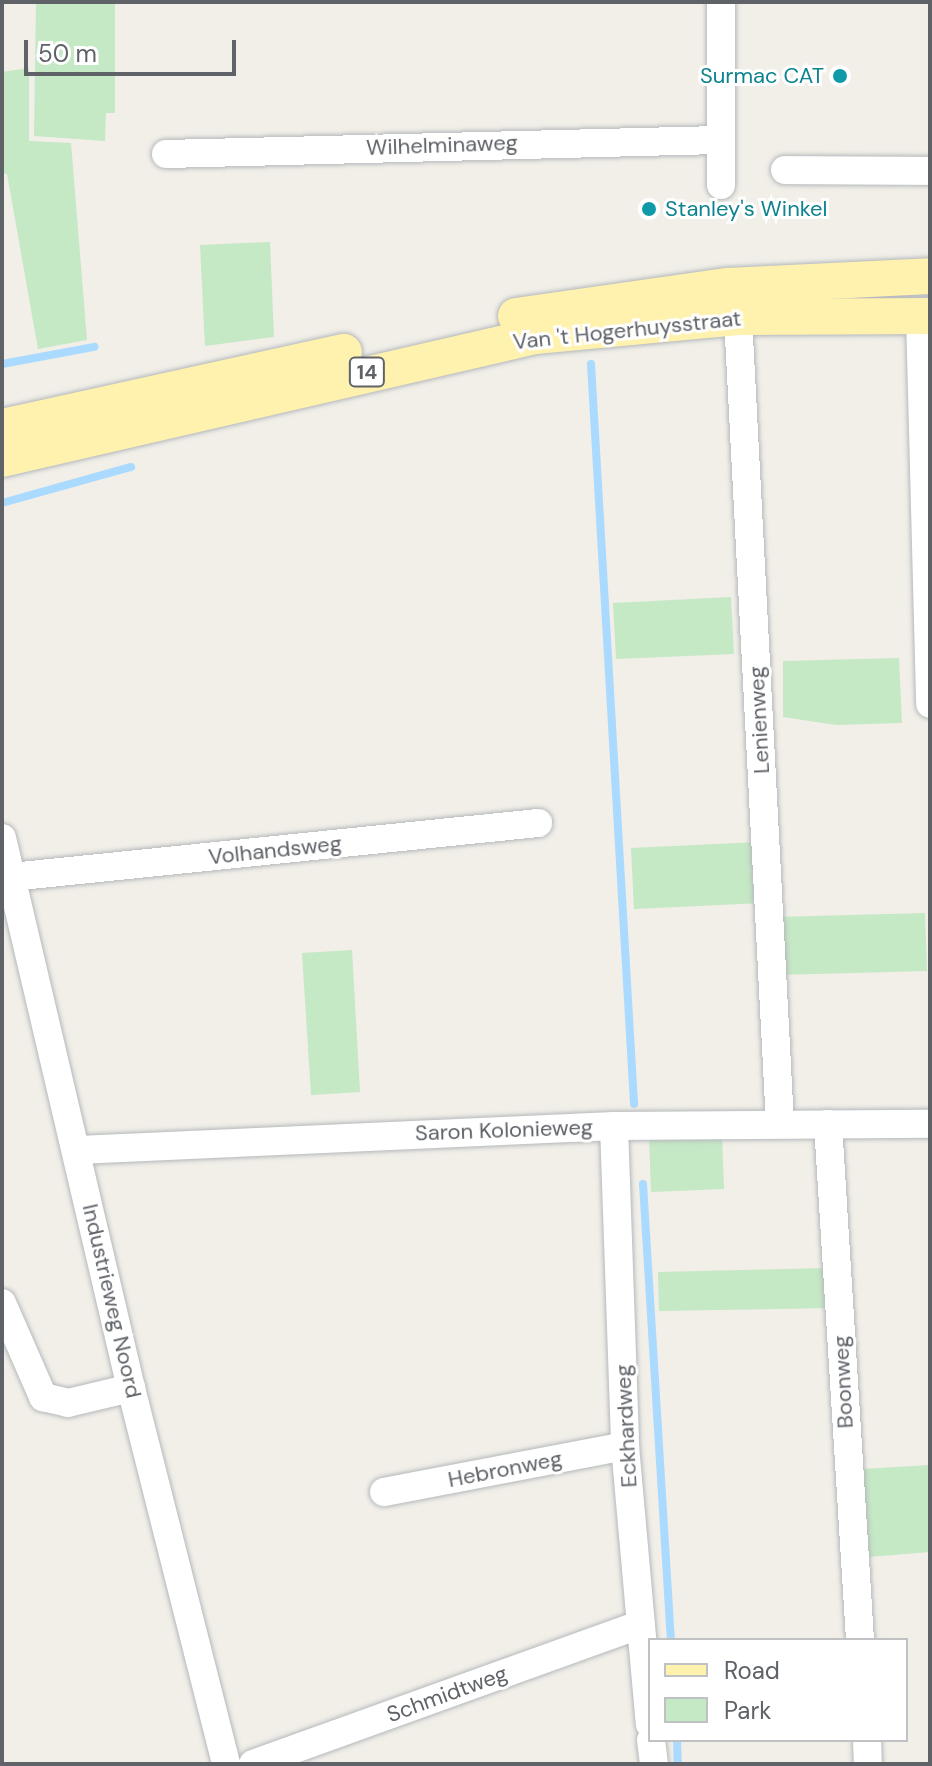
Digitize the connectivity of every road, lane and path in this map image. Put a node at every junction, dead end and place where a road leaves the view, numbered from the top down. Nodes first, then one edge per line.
1 (721, 2) edge
2 (718, 140) junction
3 (166, 154) dead end
4 (785, 170) dead end
5 (930, 171) edge
6 (721, 185) dead end
7 (930, 276) edge
8 (925, 316) edge
9 (738, 317) junction
10 (2, 427) edge
11 (2, 459) edge
12 (930, 704) edge
13 (538, 823) dead end
14 (2, 838) edge
15 (11, 877) junction
16 (780, 1123) junction
17 (828, 1124) junction
18 (930, 1124) edge
19 (614, 1126) junction
20 (78, 1150) junction
21 (2, 1303) edge
22 (131, 1388) junction
23 (625, 1446) junction
24 (384, 1492) dead end
25 (641, 1624) junction
26 (860, 1638) edge
27 (648, 1702) edge
28 (651, 1742) edge
29 (867, 1742) edge
30 (226, 1764) edge
31 (253, 1764) edge
32 (654, 1764) edge
33 (868, 1764) edge

1 - 2 street
2 - 3 street, Wilhelminaweg
2 - 6 street
4 - 5 street
7 - 10 main road, Van 't Hogerhuysstraat / 14
8 - 9 main road, Van 't Hogerhuysstraat / 14
8 - 12 street
9 - 11 main road, Van 't Hogerhuysstraat / 14
9 - 16 street, Lenienweg
13 - 15 street, Volhandsweg
14 - 15 street, Industrieweg Noord
15 - 20 street, Industrieweg Noord
16 - 17 street, Saron Kolonieweg
16 - 19 street, Saron Kolonieweg
17 - 18 street, Saron Kolonieweg
17 - 26 street, Boonweg
19 - 20 street, Saron Kolonieweg
19 - 23 street, Eckhardweg
20 - 22 street, Industrieweg Noord
21 - 22 street
22 - 30 street, Industrieweg Noord
23 - 24 street, Hebronweg
23 - 25 street, Eckhardweg
25 - 27 street, Eckhardweg
25 - 31 street, Schmidtweg
28 - 32 street
29 - 33 street

